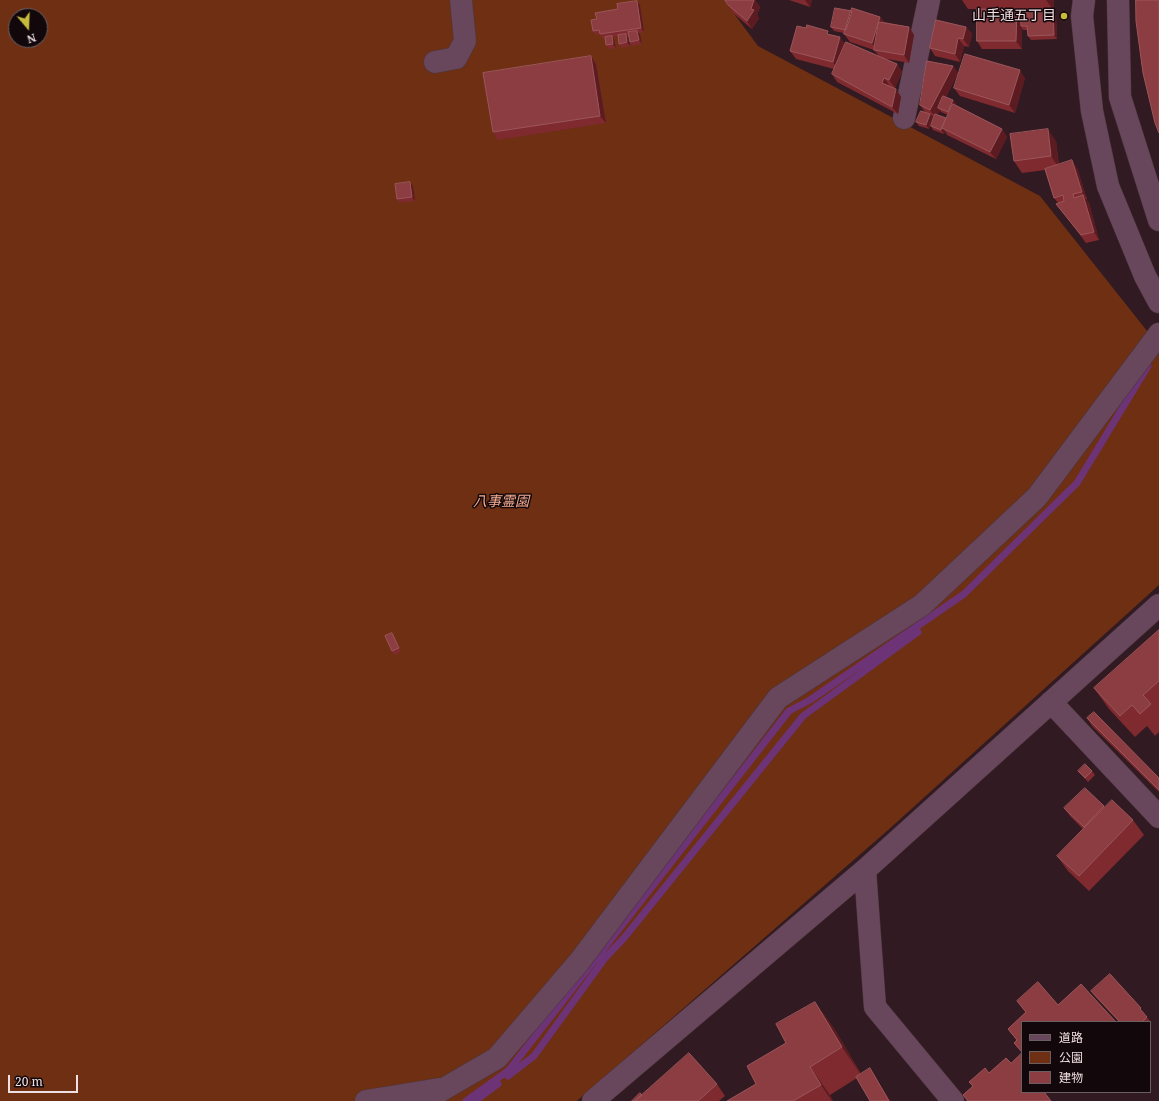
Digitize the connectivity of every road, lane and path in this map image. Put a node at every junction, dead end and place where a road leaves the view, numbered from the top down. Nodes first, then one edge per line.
1 (461, 0) edge
2 (929, 0) edge
3 (1084, 0) edge
4 (1118, 0) edge
5 (435, 62) dead end
6 (904, 118) dead end
7 (1159, 220) edge
8 (1159, 302) edge
9 (1159, 334) edge
10 (1159, 605) edge
11 (1051, 702) junction
12 (1159, 817) edge
13 (865, 870) junction
14 (448, 1088) junction
15 (366, 1101) edge
16 (423, 1101) edge
17 (594, 1101) edge
18 (953, 1101) edge

1 - 5 street
2 - 6 street
3 - 8 street
4 - 7 street
9 - 14 street
10 - 11 street
11 - 12 street
11 - 13 street
13 - 17 street
13 - 18 street
14 - 15 street
14 - 16 street

